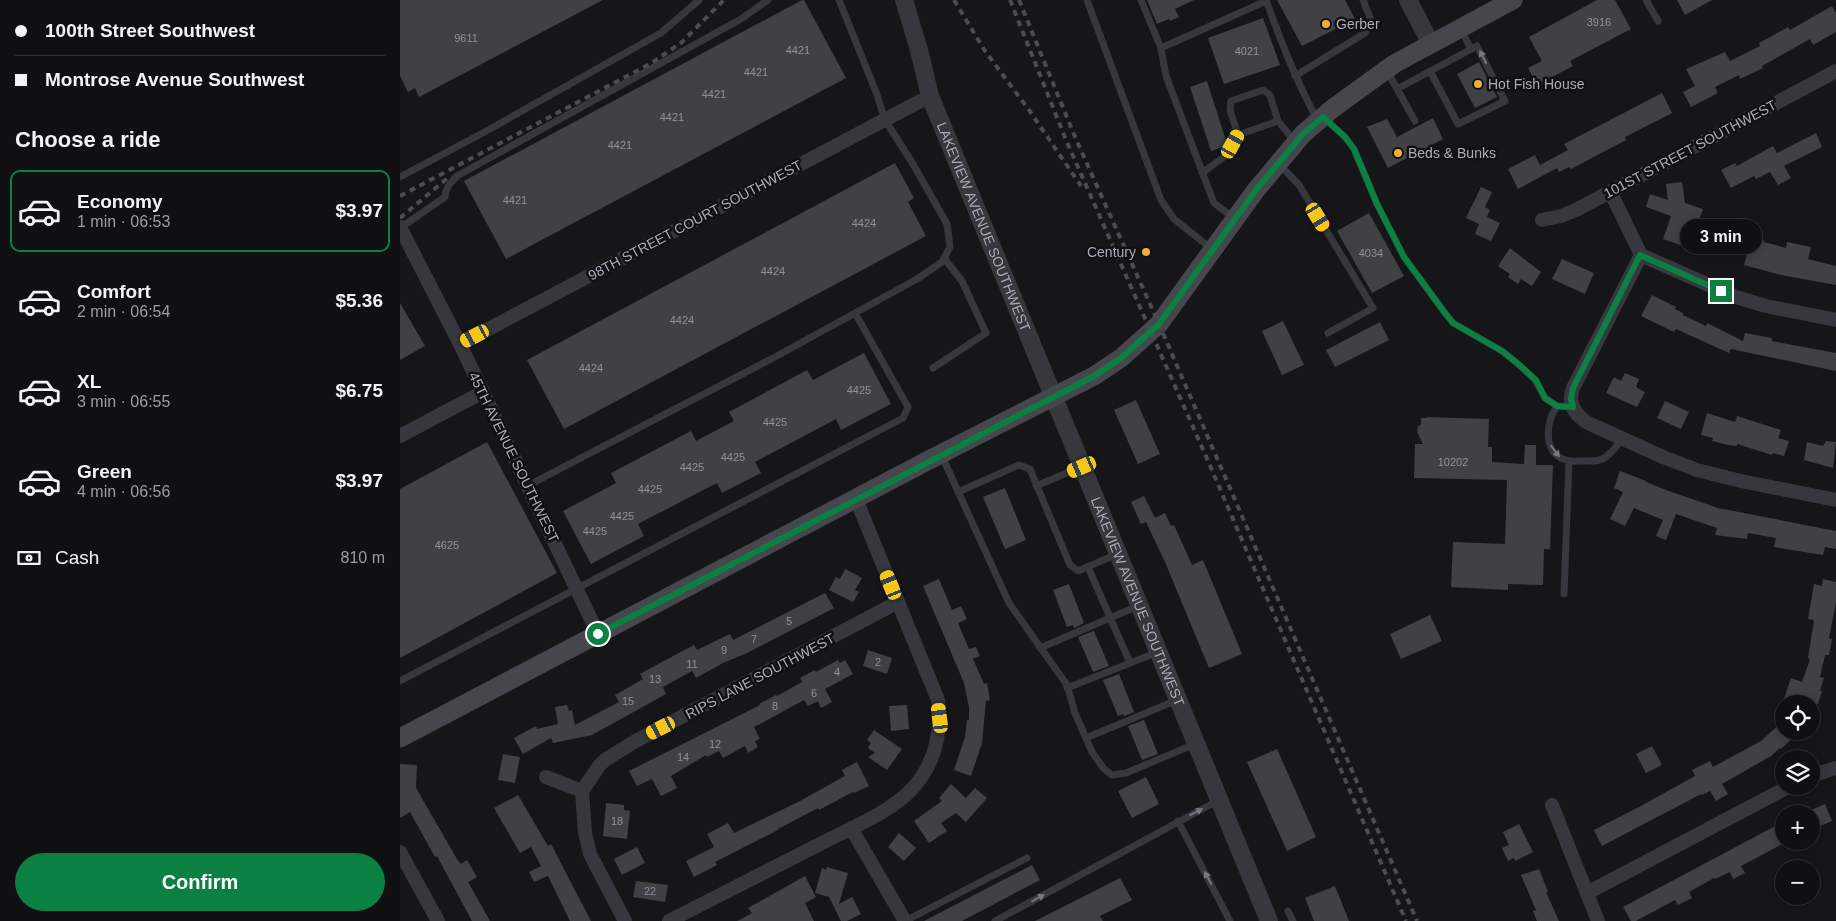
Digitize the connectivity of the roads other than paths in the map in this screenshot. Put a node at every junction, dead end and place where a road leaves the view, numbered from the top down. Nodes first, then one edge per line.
1 (699, 0) edge
2 (768, 0) edge
3 (838, 0) edge
4 (904, 0) edge
5 (1087, 0) edge
6 (1141, 0) edge
7 (1266, 0) edge
8 (1363, 0) edge
9 (1408, 0) edge
10 (1513, 0) edge
11 (1646, 0) edge
12 (1658, 21) dead end
13 (1460, 28) junction
14 (1431, 44) junction
15 (1161, 48) junction
16 (1471, 49) junction
17 (1386, 69) junction
18 (1430, 71) junction
19 (1836, 71) edge
20 (1295, 76) junction
21 (1397, 89) junction
22 (930, 96) junction
23 (1321, 119) junction
24 (885, 120) junction
25 (1278, 121) junction
26 (1414, 121) dead end
27 (1238, 135) junction
28 (1296, 142) junction
29 (1278, 163) junction
30 (1202, 173) junction
31 (400, 177) edge
32 (1610, 191) junction
33 (1236, 219) junction
34 (1542, 220) dead end
35 (400, 228) edge
36 (1213, 250) junction
37 (1640, 255) junction
38 (944, 258) junction
39 (854, 313) junction
40 (1836, 320) edge
41 (1328, 333) dead end
42 (460, 344) junction
43 (933, 368) dead end
44 (482, 392) junction
45 (1052, 397) junction
46 (1557, 406) junction
47 (1573, 407) junction
48 (400, 436) edge
49 (1623, 438) junction
50 (940, 454) junction
51 (1569, 461) junction
52 (1082, 467) junction
53 (527, 486) junction
54 (1036, 486) junction
55 (958, 492) junction
56 (856, 499) junction
57 (1836, 500) edge
58 (1117, 554) junction
59 (1088, 566) junction
60 (576, 588) junction
61 (1564, 594) dead end
62 (898, 602) junction
63 (1138, 606) junction
64 (1109, 618) junction
65 (598, 634) junction
66 (1040, 648) junction
67 (1158, 652) junction
68 (1130, 663) junction
69 (400, 681) edge
70 (1068, 688) junction
71 (1177, 700) junction
72 (400, 738) edge
73 (1086, 738) junction
74 (1196, 744) junction
75 (1836, 768) edge
76 (1820, 773) edge
77 (546, 778) dead end
78 (582, 791) junction
79 (1775, 794) edge
80 (1219, 800) junction
81 (1552, 805) dead end
82 (1178, 821) junction
83 (851, 828) junction
84 (400, 853) edge
85 (1027, 858) dead end
86 (1587, 893) junction
87 (1288, 911) dead end
88 (438, 921) edge
89 (625, 921) edge
90 (669, 921) edge
91 (905, 921) edge
92 (995, 921) edge
93 (1230, 921) edge
94 (1269, 921) edge
95 (1293, 921) edge
96 (1598, 921) edge

1 - 31 lane
2 - 35 lane
3 - 24 lane
4 - 22 street, LAKEVIEW AVENUE SOUTHWEST
5 - 36 lane
6 - 15 lane
7 - 15 lane
7 - 20 lane
8 - 20 lane
9 - 14 street
10 - 13 main road
11 - 12 lane
13 - 14 main road
13 - 16 lane
14 - 17 main road
15 - 30 lane
16 - 18 lane
18 -> 16 lane
17 - 21 lane
17 - 23 main road
18 - 21 lane
19 - 32 street, 101ST STREET SOUTHWEST
20 - 23 lane
21 - 26 lane
22 - 24 street, 98TH STREET COURT SOUTHWEST
22 - 45 street, LAKEVIEW AVENUE SOUTHWEST
23 - 28 main road
23 - 46 lane
24 - 38 lane
24 - 42 street, 98TH STREET COURT SOUTHWEST
25 - 27 lane
25 - 27 lane
25 - 28 lane
27 - 30 lane
28 - 29 main road
29 - 33 main road
29 - 41 lane
30 - 33 lane
32 - 34 street, 101ST STREET SOUTHWEST
32 - 37 street
33 - 36 main road
35 - 42 street, 45TH AVENUE SOUTHWEST
36 - 45 main road
37 - 40 street
37 - 47 street
38 - 39 lane
38 - 43 lane
39 - 53 lane
39 - 60 lane
42 - 44 street, 45TH AVENUE SOUTHWEST
44 - 48 street
44 - 53 street, 45TH AVENUE SOUTHWEST
45 - 50 main road
45 - 52 street, LAKEVIEW AVENUE SOUTHWEST
46 - 47 lane
46 -> 51 lane
47 - 49 street
49 - 51 lane
49 - 57 street
50 - 55 lane
50 - 56 main road
51 - 61 lane
52 - 54 lane
52 - 58 street, LAKEVIEW AVENUE SOUTHWEST
53 - 60 street, 45TH AVENUE SOUTHWEST
54 - 55 lane
54 - 59 lane
55 - 66 lane
56 - 62 street
56 - 65 main road
58 - 59 lane
58 - 63 street, LAKEVIEW AVENUE SOUTHWEST
59 - 64 lane
60 - 65 street, 45TH AVENUE SOUTHWEST
60 - 69 lane
62 - 78 street, RIPS LANE SOUTHWEST
62 - 83 street
63 - 64 lane
63 - 67 street, LAKEVIEW AVENUE SOUTHWEST
64 - 66 lane
64 - 68 lane
65 - 72 main road
66 - 70 lane
67 - 68 lane
67 - 71 street, LAKEVIEW AVENUE SOUTHWEST
68 - 70 lane
70 - 73 lane
71 - 73 lane
71 - 74 street, LAKEVIEW AVENUE SOUTHWEST
73 - 74 lane
74 - 80 street, LAKEVIEW AVENUE SOUTHWEST
75 - 76 street
77 - 78 street
78 - 89 street
79 - 86 street
82 -> 80 lane
80 - 94 street, LAKEVIEW AVENUE SOUTHWEST
81 - 86 street
92 -> 82 lane
93 -> 82 lane
83 - 90 street
83 - 91 street
84 - 88 street
85 - 91 lane
86 - 96 street
87 - 95 lane

